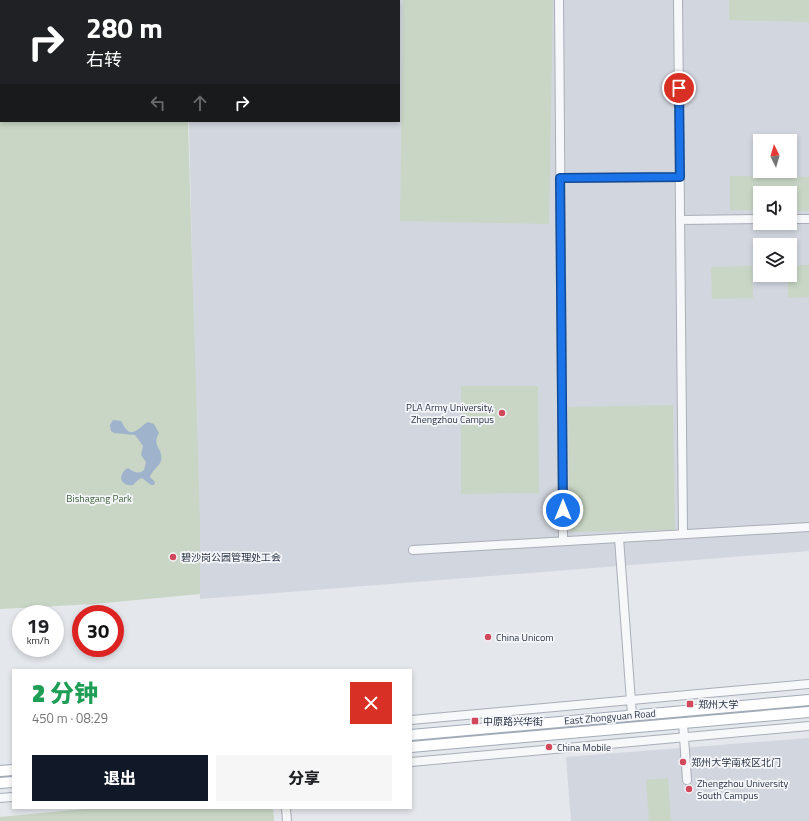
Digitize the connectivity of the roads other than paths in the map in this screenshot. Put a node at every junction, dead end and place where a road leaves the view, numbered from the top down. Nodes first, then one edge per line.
1 (559, 0) edge
2 (678, 0) edge
3 (680, 177) junction
4 (560, 178) junction
5 (753, 219) edge
6 (797, 219) edge
7 (809, 219) edge
8 (680, 220) junction
9 (809, 527) edge
10 (683, 534) junction
11 (619, 538) junction
12 (563, 541) junction
13 (414, 550) dead end
14 (809, 684) edge
15 (809, 700) edge
16 (631, 701) junction
17 (809, 712) edge
18 (632, 715) junction
19 (412, 720) edge
20 (683, 723) junction
21 (809, 726) edge
22 (412, 735) edge
23 (684, 738) junction
24 (412, 747) edge
25 (412, 762) edge
26 (687, 780) dead end
27 (12, 782) edge
28 (0, 783) edge
29 (12, 797) edge
30 (0, 798) edge
31 (286, 809) edge
32 (287, 821) edge

1 - 4 street
2 - 3 street
3 - 4 street
3 - 8 street
4 - 12 street
5 - 8 street
6 - 7 street
8 - 10 street
9 - 10 street
10 - 11 street
11 - 12 street
11 - 16 street
12 - 13 street
14 - 16 street
15 - 18 main road, East Zhongyuan Road
16 - 18 street
16 - 19 street
17 - 20 main road, East Zhongyuan Road
18 - 22 main road, East Zhongyuan Road
20 - 23 street
20 - 24 main road, East Zhongyuan Road
21 - 23 street
23 - 25 street
23 - 26 street
27 - 28 main road
29 - 30 street
31 - 32 street

